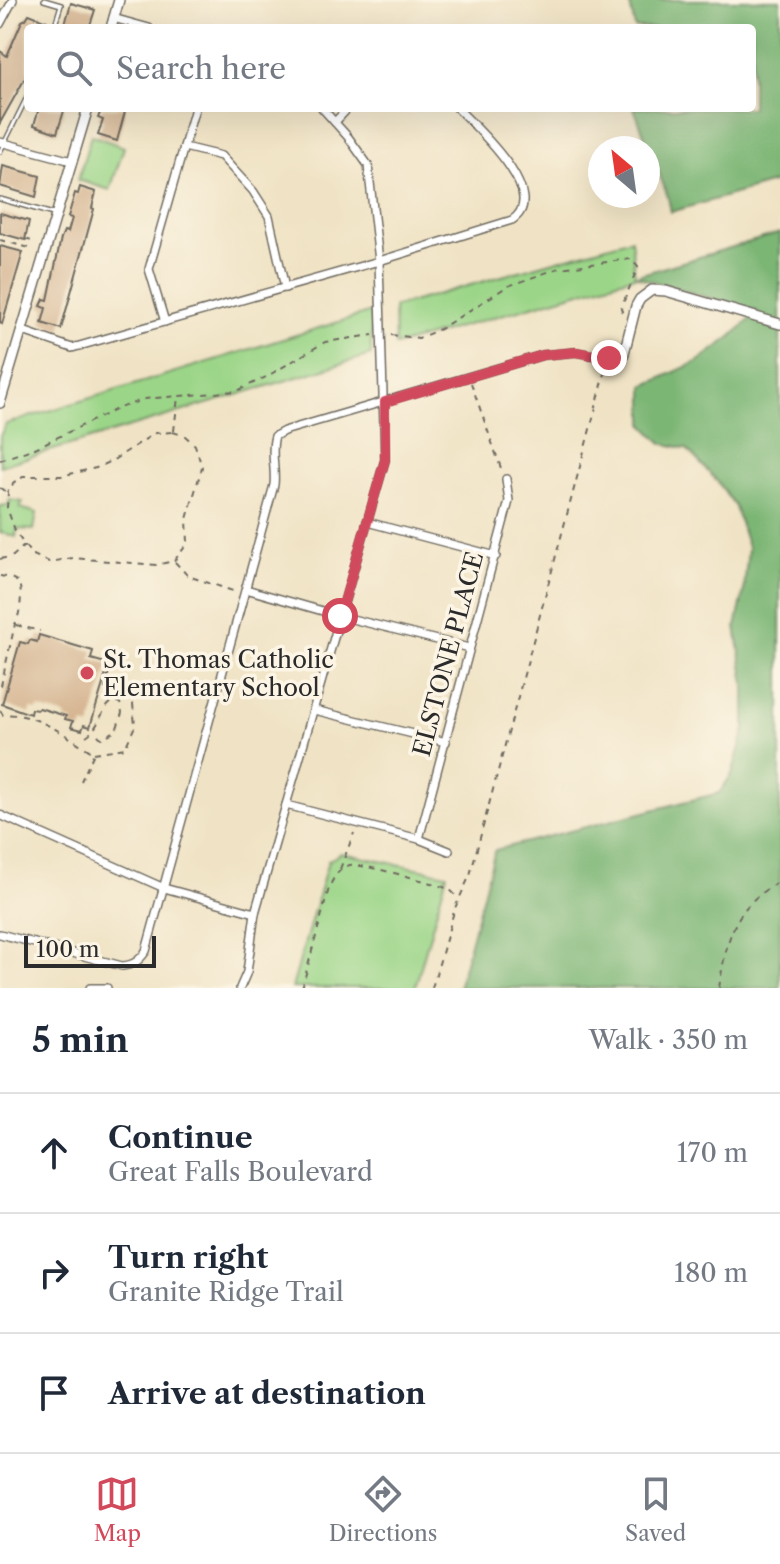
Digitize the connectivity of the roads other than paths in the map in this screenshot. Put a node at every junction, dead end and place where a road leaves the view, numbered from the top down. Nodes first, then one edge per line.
1 (13, 0) edge
2 (44, 0) edge
3 (119, 0) edge
4 (112, 23) edge
5 (0, 24) edge
6 (55, 24) edge
7 (24, 102) edge
8 (87, 112) edge
9 (194, 112) edge
10 (326, 112) edge
11 (344, 112) edge
12 (461, 112) edge
13 (335, 122) junction
14 (2, 143) edge
15 (184, 147) junction
16 (0, 152) edge
17 (72, 161) junction
18 (0, 199) edge
19 (57, 215) junction
20 (379, 261) junction
21 (285, 288) junction
22 (165, 322) junction
23 (780, 324) edge
24 (23, 331) junction
25 (622, 361) joint
26 (385, 402) junction
27 (0, 403) edge
28 (506, 479) road end
29 (367, 522) junction
30 (496, 556) junction
31 (245, 592) junction
32 (340, 616) junction
33 (469, 648) junction
34 (314, 710) junction
35 (446, 742) junction
36 (286, 805) junction
37 (3, 816) edge
38 (0, 827) edge
39 (419, 839) junction
40 (449, 851) dead end
41 (164, 888) junction
42 (255, 913) junction
43 (0, 934) edge
44 (90, 988) edge
45 (107, 988) edge
46 (240, 988) edge

1 - 5 street
2 - 6 lane
3 - 4 street
7 - 14 lane
8 - 17 street
9 - 15 street
10 - 13 street
11 - 13 street
12 - 20 street
13 - 20 street
14 - 16 lane
14 - 17 street
15 - 21 street
15 - 22 street
17 - 19 street
18 - 19 lane
19 - 24 street
20 - 21 street
20 - 26 street
21 - 22 street
22 - 24 street
23 - 25 street
24 - 27 street
25 - 26 street
26 - 29 street
26 - 31 street
28 - 30 street, ELSTONE PLACE
29 - 30 street
29 - 32 street
30 - 33 street, ELSTONE PLACE
31 - 32 street
31 - 41 street
32 - 33 street
32 - 34 street
33 - 35 street, ELSTONE PLACE
34 - 35 street
34 - 36 street
35 - 39 street, ELSTONE PLACE
36 - 39 street
36 - 42 street
37 - 38 street
37 - 41 street
39 - 40 street
41 - 42 street
41 - 43 street
42 - 46 street
44 - 45 street

